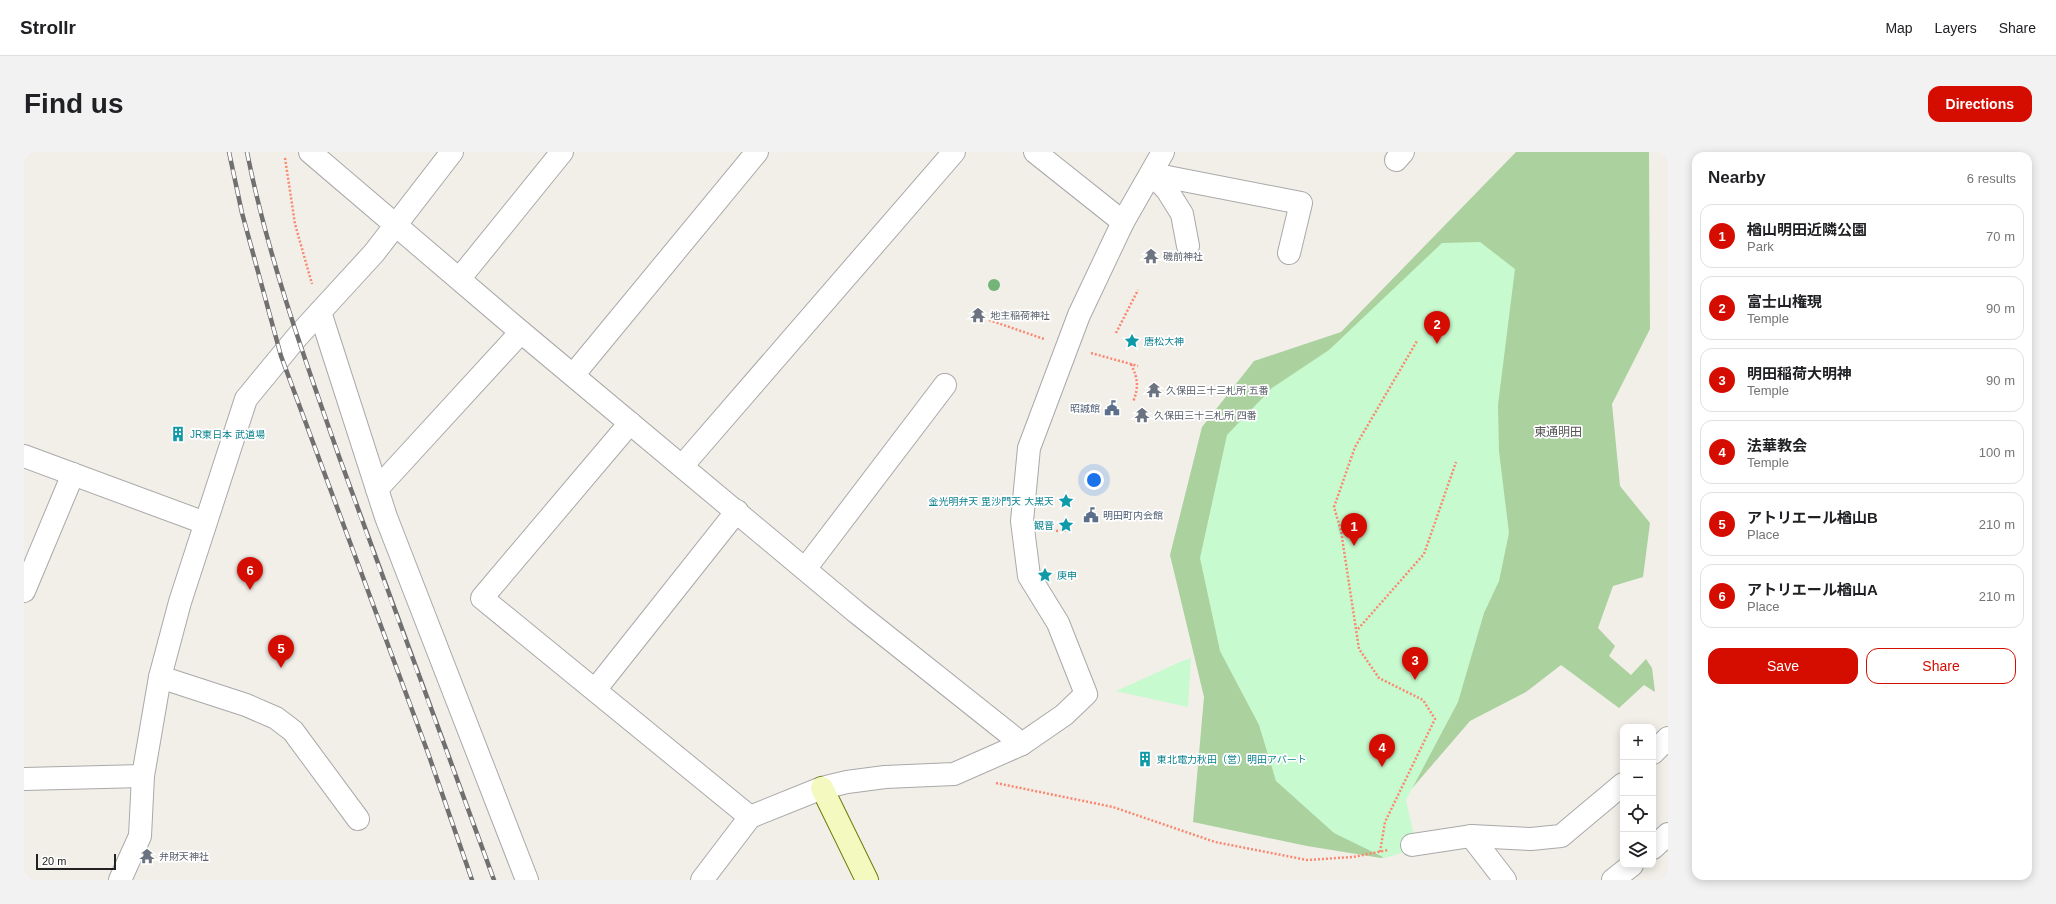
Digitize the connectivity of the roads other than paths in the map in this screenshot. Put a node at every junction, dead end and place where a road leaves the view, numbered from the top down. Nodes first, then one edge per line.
1 (310, 152) edge
2 (452, 152) edge
3 (562, 152) edge
4 (757, 152) edge
5 (954, 152) edge
6 (1035, 152) edge
7 (1163, 152) edge
8 (1152, 174) junction
9 (1123, 222) junction
10 (396, 225) junction
11 (1188, 246) dead end
12 (1289, 253) dead end
13 (460, 278) junction
14 (320, 312) junction
15 (521, 332) junction
16 (574, 374) junction
17 (945, 385) dead end
18 (630, 423) junction
19 (24, 456) edge
20 (682, 465) junction
21 (73, 474) junction
22 (377, 489) junction
23 (737, 511) junction
24 (205, 522) junction
25 (805, 569) junction
26 (24, 591) edge
27 (160, 678) junction
28 (595, 690) junction
29 (1668, 738) edge
30 (1022, 744) junction
31 (1656, 750) edge
32 (143, 776) junction
33 (24, 779) edge
34 (1620, 787) edge
35 (822, 788) junction
36 (750, 817) junction
37 (358, 819) dead end
38 (1668, 834) edge
39 (1471, 836) junction
40 (1412, 845) road end
41 (1656, 845) edge
42 (1628, 868) edge
43 (120, 880) edge
44 (527, 880) edge
45 (702, 880) edge
46 (867, 880) edge
47 (1505, 880) edge
48 (1613, 880) edge

1 - 10 street
2 - 10 street
3 - 13 street
4 - 16 street
5 - 20 street
6 - 9 street
7 - 8 street
8 - 9 street
8 - 11 street
8 - 12 street
9 - 30 street
10 - 13 street
10 - 14 street
13 - 15 street
14 - 22 street
14 - 24 street
15 - 16 street
15 - 22 street
16 - 18 street
17 - 25 street
18 - 20 street
18 - 28 street
19 - 21 street
20 - 23 street
21 - 24 street
21 - 26 street
22 - 44 street
23 - 25 street
23 - 28 street
24 - 27 street
25 - 30 street
27 - 32 street
27 - 37 street
28 - 36 street
29 - 31 street
30 - 35 street
32 - 33 street
32 - 43 street
34 - 39 street
35 - 36 street
35 - 46 street
36 - 45 street
38 - 41 street
39 - 40 street
39 - 47 street
42 - 48 street

